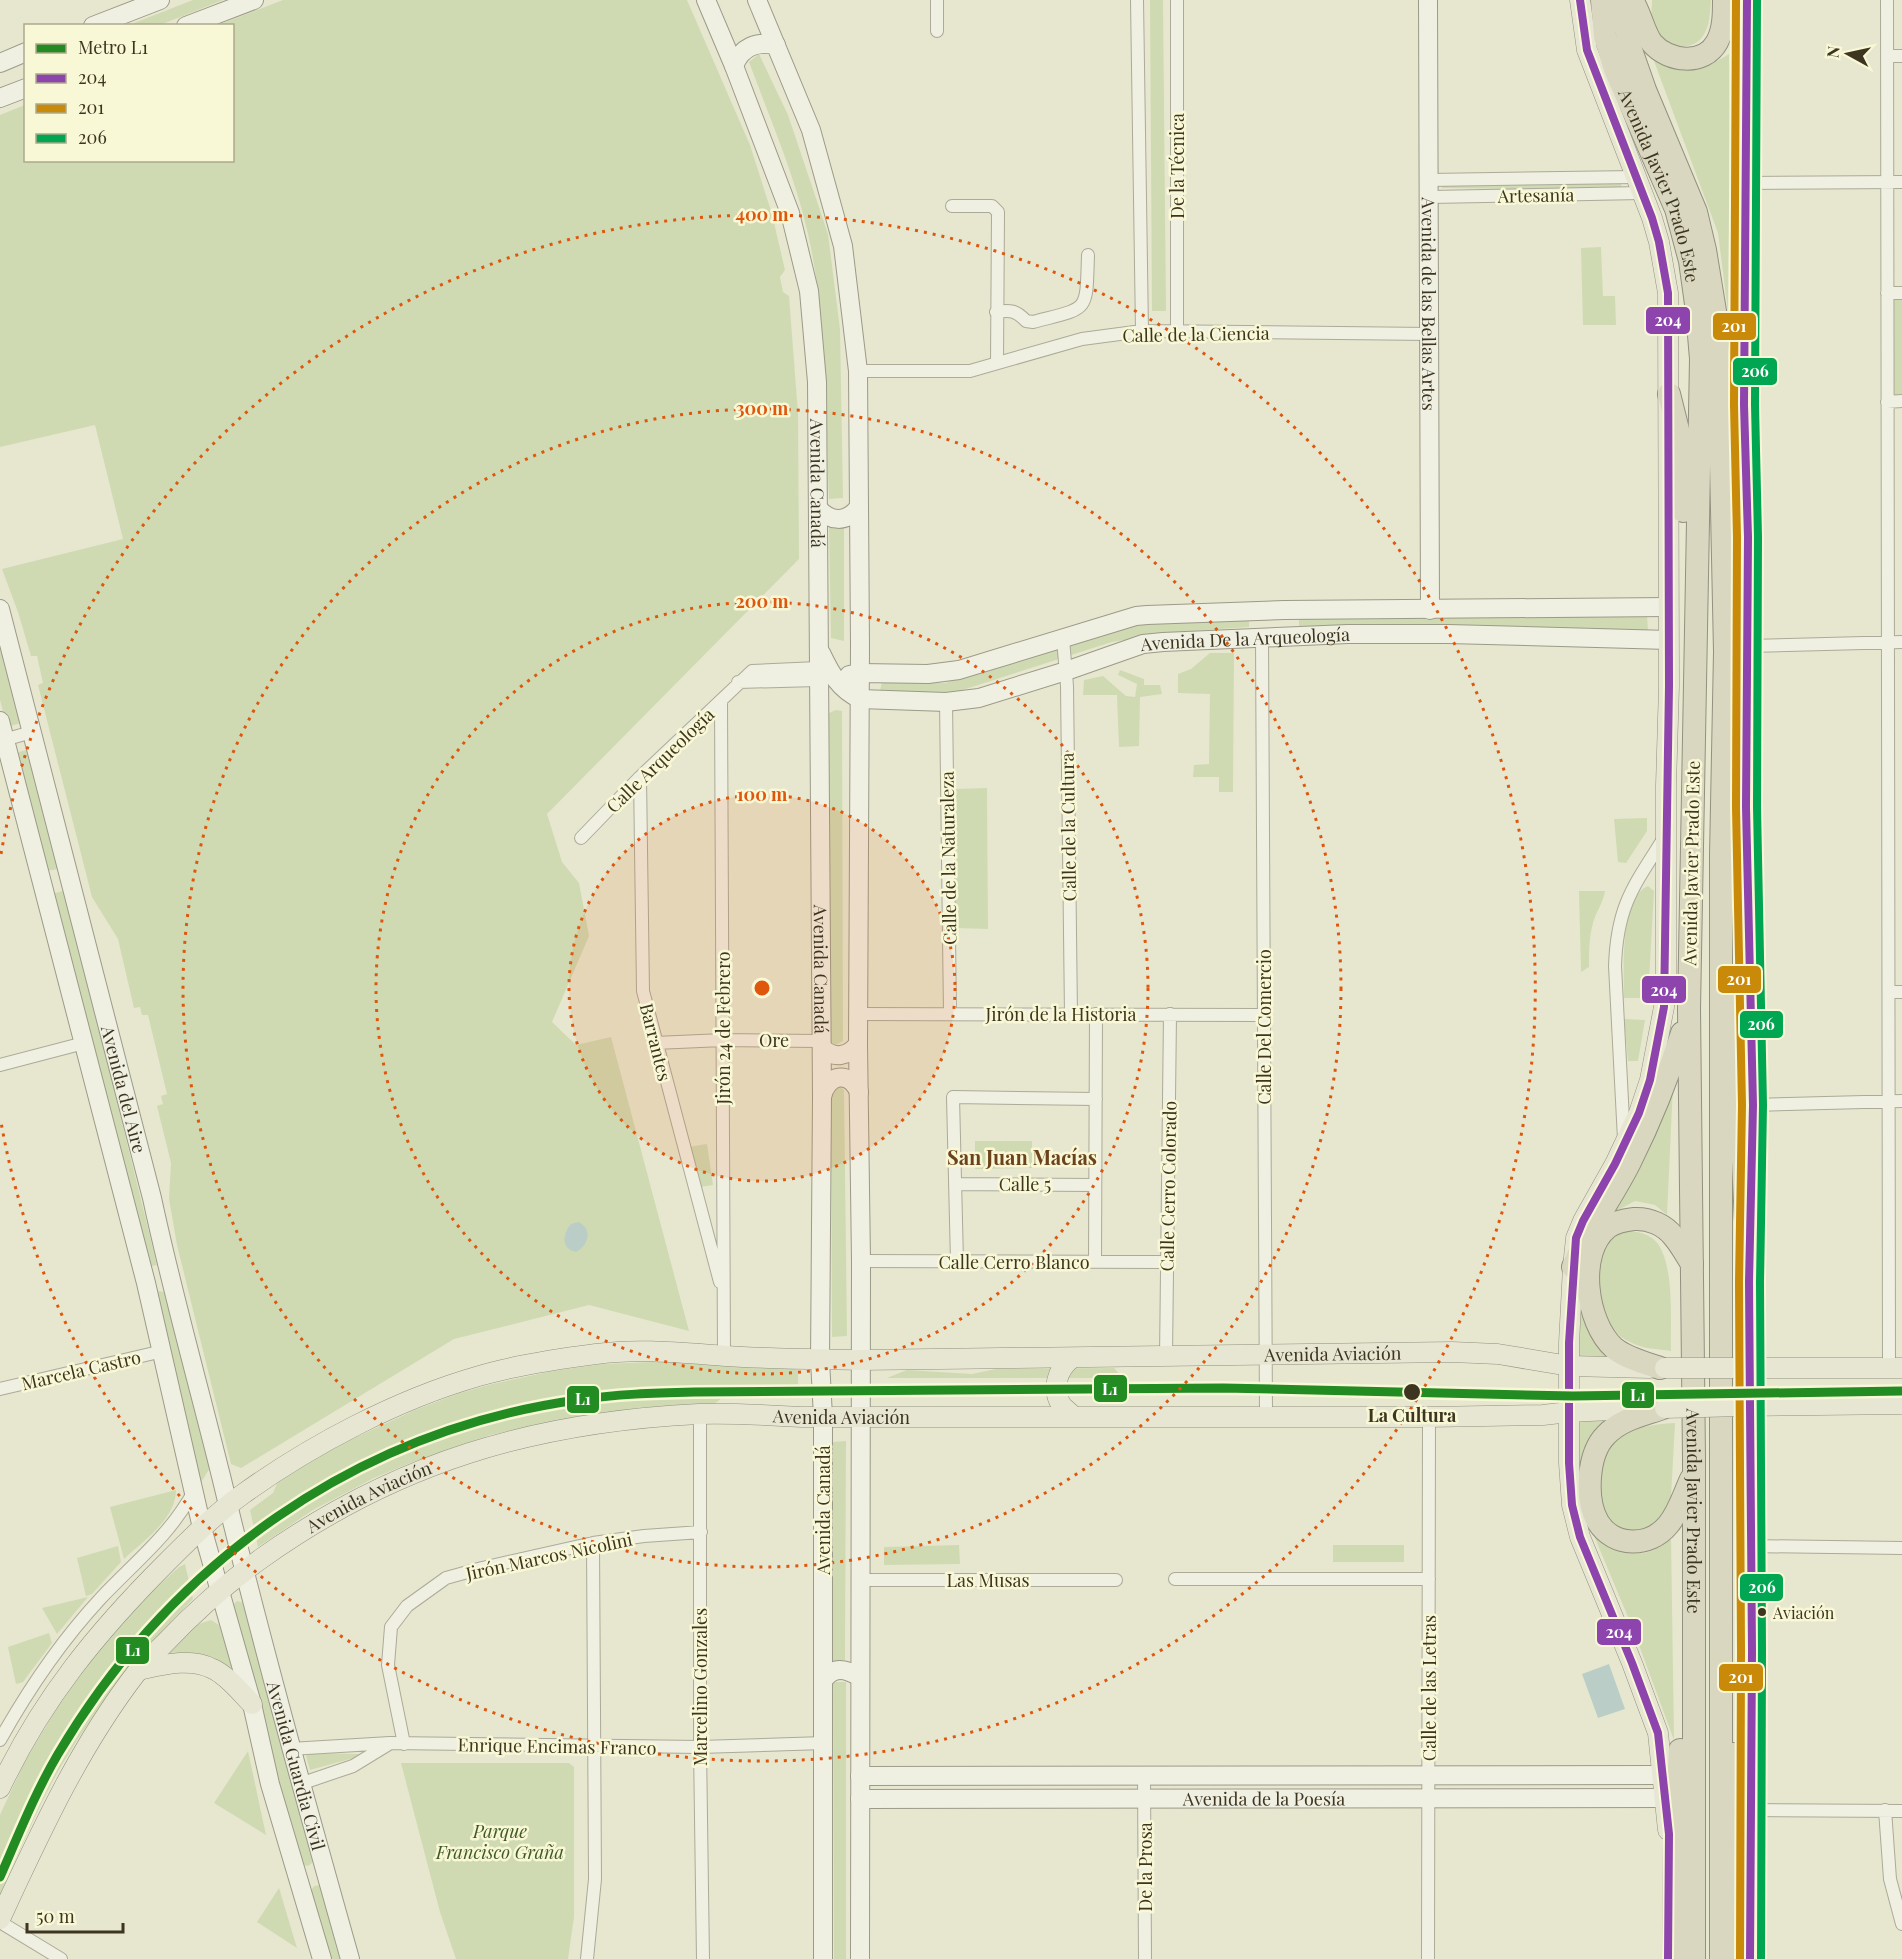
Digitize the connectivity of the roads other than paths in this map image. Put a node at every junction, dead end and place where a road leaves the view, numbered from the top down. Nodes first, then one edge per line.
1 (160, 0) edge
2 (254, 0) edge
3 (706, 0) edge
4 (757, 0) edge
5 (937, 0) edge
6 (1137, 0) edge
7 (1177, 0) edge
8 (1428, 0) edge
9 (1580, 0) edge
10 (1602, 0) edge
11 (1622, 0) edge
12 (1632, 0) edge
13 (1724, 0) edge
14 (1747, 0) edge
15 (1887, 0) edge
16 (98, 24) edge
17 (191, 24) edge
18 (937, 31) dead end
19 (776, 45) junction
20 (24, 53) edge
21 (1887, 56) junction
22 (1902, 56) edge
23 (0, 63) edge
24 (734, 66) junction
25 (24, 89) edge
26 (0, 98) edge
27 (1887, 182) junction
28 (1902, 182) edge
29 (1746, 183) junction
30 (1639, 185) junction
31 (1430, 188) junction
32 (952, 206) dead end
33 (1088, 255) dead end
34 (1887, 293) junction
35 (1902, 293) edge
36 (996, 312) junction
37 (1142, 331) junction
38 (1177, 331) junction
39 (1430, 334) junction
40 (997, 363) junction
41 (858, 370) junction
42 (1669, 394) junction
43 (1902, 401) edge
44 (1887, 402) junction
45 (1745, 425) junction
46 (818, 508) junction
47 (858, 508) junction
48 (1888, 524) junction
49 (1902, 524) edge
50 (1669, 607) junction
51 (1581, 608) junction
52 (0, 609) edge
53 (1430, 610) junction
54 (1581, 637) junction
55 (1262, 638) junction
56 (1063, 639) junction
57 (1669, 640) junction
58 (1888, 642) junction
59 (1902, 642) edge
60 (1748, 646) junction
61 (1725, 652) junction
62 (1066, 671) junction
63 (860, 673) junction
64 (824, 677) junction
65 (860, 699) junction
66 (721, 701) junction
67 (946, 702) junction
68 (0, 721) edge
69 (32, 732) junction
70 (2, 741) edge
71 (1693, 768) junction
72 (1888, 768) junction
73 (1902, 768) edge
74 (640, 777) junction
75 (1666, 835) junction
76 (581, 838) dead end
77 (1721, 856) junction
78 (70, 880) junction
79 (44, 887) junction
80 (1888, 892) junction
81 (1902, 892) edge
82 (1889, 992) junction
83 (1902, 992) edge
84 (1689, 1009) junction
85 (859, 1014) junction
86 (950, 1014) junction
87 (1071, 1014) junction
88 (1096, 1014) junction
89 (1170, 1014) junction
90 (1264, 1015) junction
91 (723, 1040) junction
92 (84, 1043) junction
93 (655, 1043) junction
94 (822, 1044) junction
95 (858, 1044) junction
96 (0, 1065) edge
97 (859, 1092) junction
98 (822, 1096) junction
99 (1096, 1099) junction
100 (1888, 1101) junction
101 (1902, 1101) edge
102 (1753, 1105) junction
103 (1624, 1144) junction
104 (956, 1184) junction
105 (1095, 1185) junction
106 (1889, 1222) junction
107 (1902, 1222) edge
108 (861, 1261) junction
109 (957, 1262) junction
110 (1095, 1262) junction
111 (1167, 1262) junction
112 (1692, 1264) junction
113 (1573, 1267) junction
114 (169, 1277) junction
115 (1749, 1282) junction
116 (146, 1284) junction
117 (725, 1299) junction
118 (163, 1351) junction
119 (724, 1355) junction
120 (1265, 1356) junction
121 (1166, 1357) junction
122 (1072, 1358) junction
123 (820, 1360) junction
124 (861, 1360) junction
125 (1569, 1366) junction
126 (1662, 1368) junction
127 (1745, 1368) junction
128 (1896, 1368) edge
129 (0, 1389) edge
130 (1902, 1404) edge
131 (1745, 1406) junction
132 (1664, 1408) junction
133 (1569, 1412) junction
134 (700, 1414) junction
135 (1073, 1416) junction
136 (1266, 1416) junction
137 (823, 1417) junction
138 (860, 1417) junction
139 (1429, 1417) junction
140 (1694, 1473) junction
141 (194, 1491) junction
142 (227, 1506) junction
143 (202, 1528) junction
144 (701, 1532) junction
145 (593, 1543) junction
146 (1750, 1546) junction
147 (1902, 1548) edge
148 (243, 1572) junction
149 (1429, 1579) junction
150 (860, 1580) junction
151 (1116, 1580) dead end
152 (1175, 1580) dead end
153 (219, 1591) junction
154 (1694, 1653) junction
155 (139, 1670) junction
156 (860, 1677) junction
157 (1720, 1677) junction
158 (824, 1681) junction
159 (252, 1704) junction
160 (0, 1740) edge
161 (390, 1743) junction
162 (824, 1743) junction
163 (404, 1744) junction
164 (594, 1747) junction
165 (700, 1747) junction
166 (291, 1749) junction
167 (1428, 1775) junction
168 (1528, 1775) junction
169 (1663, 1775) junction
170 (860, 1776) junction
171 (1144, 1776) junction
172 (300, 1784) junction
173 (0, 1788) edge
174 (1144, 1798) junction
175 (1428, 1798) junction
176 (1527, 1798) junction
177 (1665, 1798) junction
178 (860, 1799) junction
179 (1750, 1810) junction
180 (1885, 1810) junction
181 (1902, 1811) edge
182 (325, 1870) junction
183 (298, 1878) junction
184 (0, 1920) edge
185 (1902, 1924) edge
186 (61, 1959) edge
187 (322, 1959) edge
188 (351, 1959) edge
189 (586, 1959) edge
190 (703, 1959) edge
191 (824, 1959) edge
192 (860, 1959) edge
193 (1145, 1959) edge
194 (1428, 1959) edge
195 (1668, 1959) edge
196 (1674, 1959) edge
197 (1694, 1959) edge
198 (1721, 1959) edge
199 (1738, 1959) edge
200 (1750, 1959) edge

1 - 16 main road
2 - 17 main road
3 - 24 main road, Avenida Canadá
4 - 19 main road, Avenida Canadá
5 - 18 street
6 - 37 street, De la Técnica
7 - 38 street, De la Técnica
8 - 31 main road, Avenida de las Bellas Artes
9 - 30 main road, Avenida Javier Prado Este
10 - 71 highway, Avenida Javier Prado Este
11 - 61 highway, Avenida Javier Prado Este
12 - 13 highway
14 - 29 main road
15 - 21 street
19 - 24 main road
19 - 41 main road, Avenida Canadá
20 - 23 main road
21 - 22 street
21 - 27 street
24 - 46 main road, Avenida Canadá
25 - 26 main road
27 - 28 street
27 - 29 street
27 - 34 street
29 - 45 main road
30 - 31 street, Artesanía
30 - 31 street, Artesanía
30 - 42 main road, Avenida Javier Prado Este
31 - 39 main road, Avenida de las Bellas Artes
32 - 36 street
33 - 36 street
34 - 35 street
34 - 44 street
36 - 40 street
37 - 38 street, Calle de la Ciencia
37 - 40 street, Calle de la Ciencia
38 - 39 street, Calle de la Ciencia
39 - 53 main road, Avenida de las Bellas Artes
40 - 41 street, Calle de la Ciencia
41 - 47 main road, Avenida Canadá
42 - 50 main road, Avenida Javier Prado Este
42 - 71 highway
43 - 44 street
44 - 48 street
45 - 60 main road
45 - 61 highway
46 - 47 main road
46 - 64 main road, Avenida Canadá
47 - 63 main road, Avenida Canadá
48 - 49 street
48 - 58 street
50 - 51 main road, Avenida De la Arqueología
50 - 57 main road, Avenida Javier Prado Este
51 - 53 main road, Avenida De la Arqueología
51 - 54 main road
52 - 69 main road, Avenida del Aire
53 - 56 main road, Avenida De la Arqueología
54 - 55 main road, Avenida De la Arqueología
54 - 57 main road, Avenida De la Arqueología
55 - 62 main road, Avenida De la Arqueología
55 - 90 street, Calle Del Comercio
56 - 62 street, Calle de la Cultura
56 - 63 main road, Avenida De la Arqueología
57 - 75 main road, Avenida Javier Prado Este
58 - 59 street
58 - 60 street
58 - 72 street
60 - 102 main road
61 - 77 highway, Avenida Javier Prado Este
62 - 67 main road, Avenida De la Arqueología
62 - 87 street, Calle de la Cultura
63 - 64 main road, Avenida De la Arqueología
63 - 65 main road, Avenida Canadá
64 - 65 main road
64 - 66 street, Calle Arqueología
64 - 94 main road, Avenida Canadá
65 - 67 main road, Avenida De la Arqueología
65 - 85 main road, Avenida Canadá
66 - 74 street, Calle Arqueología
66 - 91 street, Jirón 24 de Febrero
67 - 86 street, Calle de la Naturaleza
68 - 70 main road, Avenida del Aire
69 - 70 street
69 - 78 main road, Avenida del Aire
70 - 79 main road, Avenida del Aire
71 - 84 highway, Avenida Javier Prado Este
72 - 73 street
72 - 80 street
74 - 76 street, Calle Arqueología
74 - 93 street, Barrantes
75 - 103 main road, Avenida Javier Prado Este
75 - 103 street
77 - 115 highway
77 - 157 highway, Avenida Javier Prado Este
78 - 79 main road
78 - 114 main road, Avenida del Aire
79 - 92 main road, Avenida del Aire
80 - 81 street
80 - 82 street
82 - 83 street
82 - 100 street
84 - 112 highway, Avenida Javier Prado Este
84 - 113 highway
85 - 86 street, Jirón de la Historia
85 - 95 main road, Avenida Canadá
86 - 87 street, Jirón de la Historia
87 - 88 street, Jirón de la Historia
88 - 89 street, Jirón de la Historia
88 - 99 street
89 - 90 street, Jirón de la Historia
89 - 111 street, Calle Cerro Colorado
90 - 120 street, Calle Del Comercio
91 - 93 street, Ore
91 - 94 street, Ore
91 - 117 street, Jirón 24 de Febrero
92 - 96 street
92 - 116 main road, Avenida del Aire
93 - 117 street, Barrantes
94 - 95 main road
94 - 98 main road, Avenida Canadá
95 - 97 main road, Avenida Canadá
97 - 98 main road
97 - 108 main road, Avenida Canadá
98 - 123 main road, Avenida Canadá
99 - 104 street
99 - 105 street
100 - 101 street
100 - 102 street
100 - 106 street
102 - 115 main road
103 - 113 main road, Avenida Javier Prado Este
104 - 105 street, Calle 5
104 - 109 street
105 - 110 street
106 - 107 street
106 - 128 street
108 - 109 street, Calle Cerro Blanco
108 - 124 main road, Avenida Canadá
109 - 110 street, Calle Cerro Blanco
110 - 111 street, Calle Cerro Blanco
111 - 121 street, Calle Cerro Colorado
112 - 126 highway
112 - 140 highway, Avenida Javier Prado Este
113 - 125 main road, Avenida Javier Prado Este
114 - 116 main road
114 - 142 main road, Avenida del Aire
115 - 127 main road
116 - 118 main road, Avenida del Aire
117 - 119 street, Jirón 24 de Febrero
118 - 129 street, Marcela Castro
118 - 141 main road, Avenida del Aire
119 - 123 main road, Avenida Aviación
119 - 142 main road, Avenida Aviación
120 - 121 main road, Avenida Aviación
120 - 125 main road, Avenida Aviación
120 - 136 street, Calle Del Comercio
121 - 122 main road, Avenida Aviación
122 - 124 main road, Avenida Aviación
122 - 135 main road
123 - 124 main road, Avenida Aviación
123 - 137 main road, Avenida Canadá
124 - 138 main road, Avenida Canadá
125 - 126 main road, Avenida Aviación
125 - 133 main road, Avenida Javier Prado Este
126 - 127 main road, Avenida Aviación, bridge
127 - 128 main road, Avenida Aviación
127 - 131 main road
130 - 131 main road, Avenida Aviación
131 - 132 main road, Avenida Aviación, bridge
131 - 146 main road
132 - 133 main road, Avenida Aviación
132 - 140 highway
133 - 139 main road, Avenida Aviación
133 - 169 main road, Avenida Javier Prado Este
134 - 137 main road, Avenida Aviación
134 - 144 street, Marcelino Gonzales
134 - 148 main road, Avenida Aviación
135 - 136 main road, Avenida Aviación
135 - 138 main road, Avenida Aviación
136 - 139 main road, Avenida Aviación
137 - 138 main road, Avenida Aviación
137 - 158 main road, Avenida Canadá
138 - 150 main road, Avenida Canadá
139 - 149 street, Calle de las Letras
140 - 154 highway, Avenida Javier Prado Este
141 - 143 main road, Avenida del Aire
141 - 160 street
142 - 143 main road, Avenida Aviación
142 - 148 main road, Avenida del Aire
143 - 153 main road, Avenida del Aire
143 - 173 main road, Avenida Aviación
144 - 145 street, Jirón Marcos Nicolini
144 - 165 street, Marcelino Gonzales
145 - 163 street, Jirón Marcos Nicolini
145 - 164 street
146 - 147 street
146 - 179 main road
148 - 153 main road, Avenida Aviación
148 - 166 main road, Avenida Guardia Civil
149 - 152 street
149 - 167 street, Calle de las Letras
150 - 151 street, Las Musas
150 - 156 main road, Avenida Canadá
153 - 155 main road, Avenida Aviación
153 - 159 main road, Avenida Guardia Civil
154 - 196 highway
154 - 197 highway, Avenida Javier Prado Este
155 - 159 main road
155 - 184 main road, Avenida Aviación
156 - 158 main road
156 - 170 main road, Avenida Canadá
157 - 198 highway, Avenida Javier Prado Este
157 - 199 highway
158 - 162 main road, Avenida Canadá
159 - 183 main road, Avenida Guardia Civil
161 - 163 street, Enrique Encimas Franco
161 - 166 street, Enrique Encimas Franco
161 - 172 street
162 - 165 street, Enrique Encimas Franco
162 - 191 main road, Avenida Canadá
163 - 164 street, Enrique Encimas Franco
164 - 165 street, Enrique Encimas Franco
164 - 189 street
165 - 190 street, Marcelino Gonzales
166 - 172 main road, Avenida Guardia Civil
167 - 168 main road, Avenida de la Poesía
167 - 171 main road, Avenida de la Poesía
167 - 175 street, Calle de las Letras
168 - 169 main road, Avenida de la Poesía
168 - 176 main road
169 - 177 main road, Avenida Javier Prado Este
170 - 171 main road, Avenida de la Poesía
170 - 178 main road, Avenida Canadá
171 - 174 street, De la Prosa
172 - 182 main road, Avenida Guardia Civil
174 - 175 main road, Avenida de la Poesía
174 - 178 main road, Avenida de la Poesía
174 - 193 street, De la Prosa
175 - 176 main road, Avenida de la Poesía
175 - 194 street, Calle de las Letras
176 - 177 main road, Avenida de la Poesía
177 - 195 main road, Avenida Javier Prado Este
178 - 192 main road, Avenida Canadá
179 - 180 street
179 - 200 main road
180 - 181 street
180 - 185 street
182 - 183 main road
182 - 188 main road, Avenida Guardia Civil
183 - 187 main road, Avenida Guardia Civil
184 - 186 street

